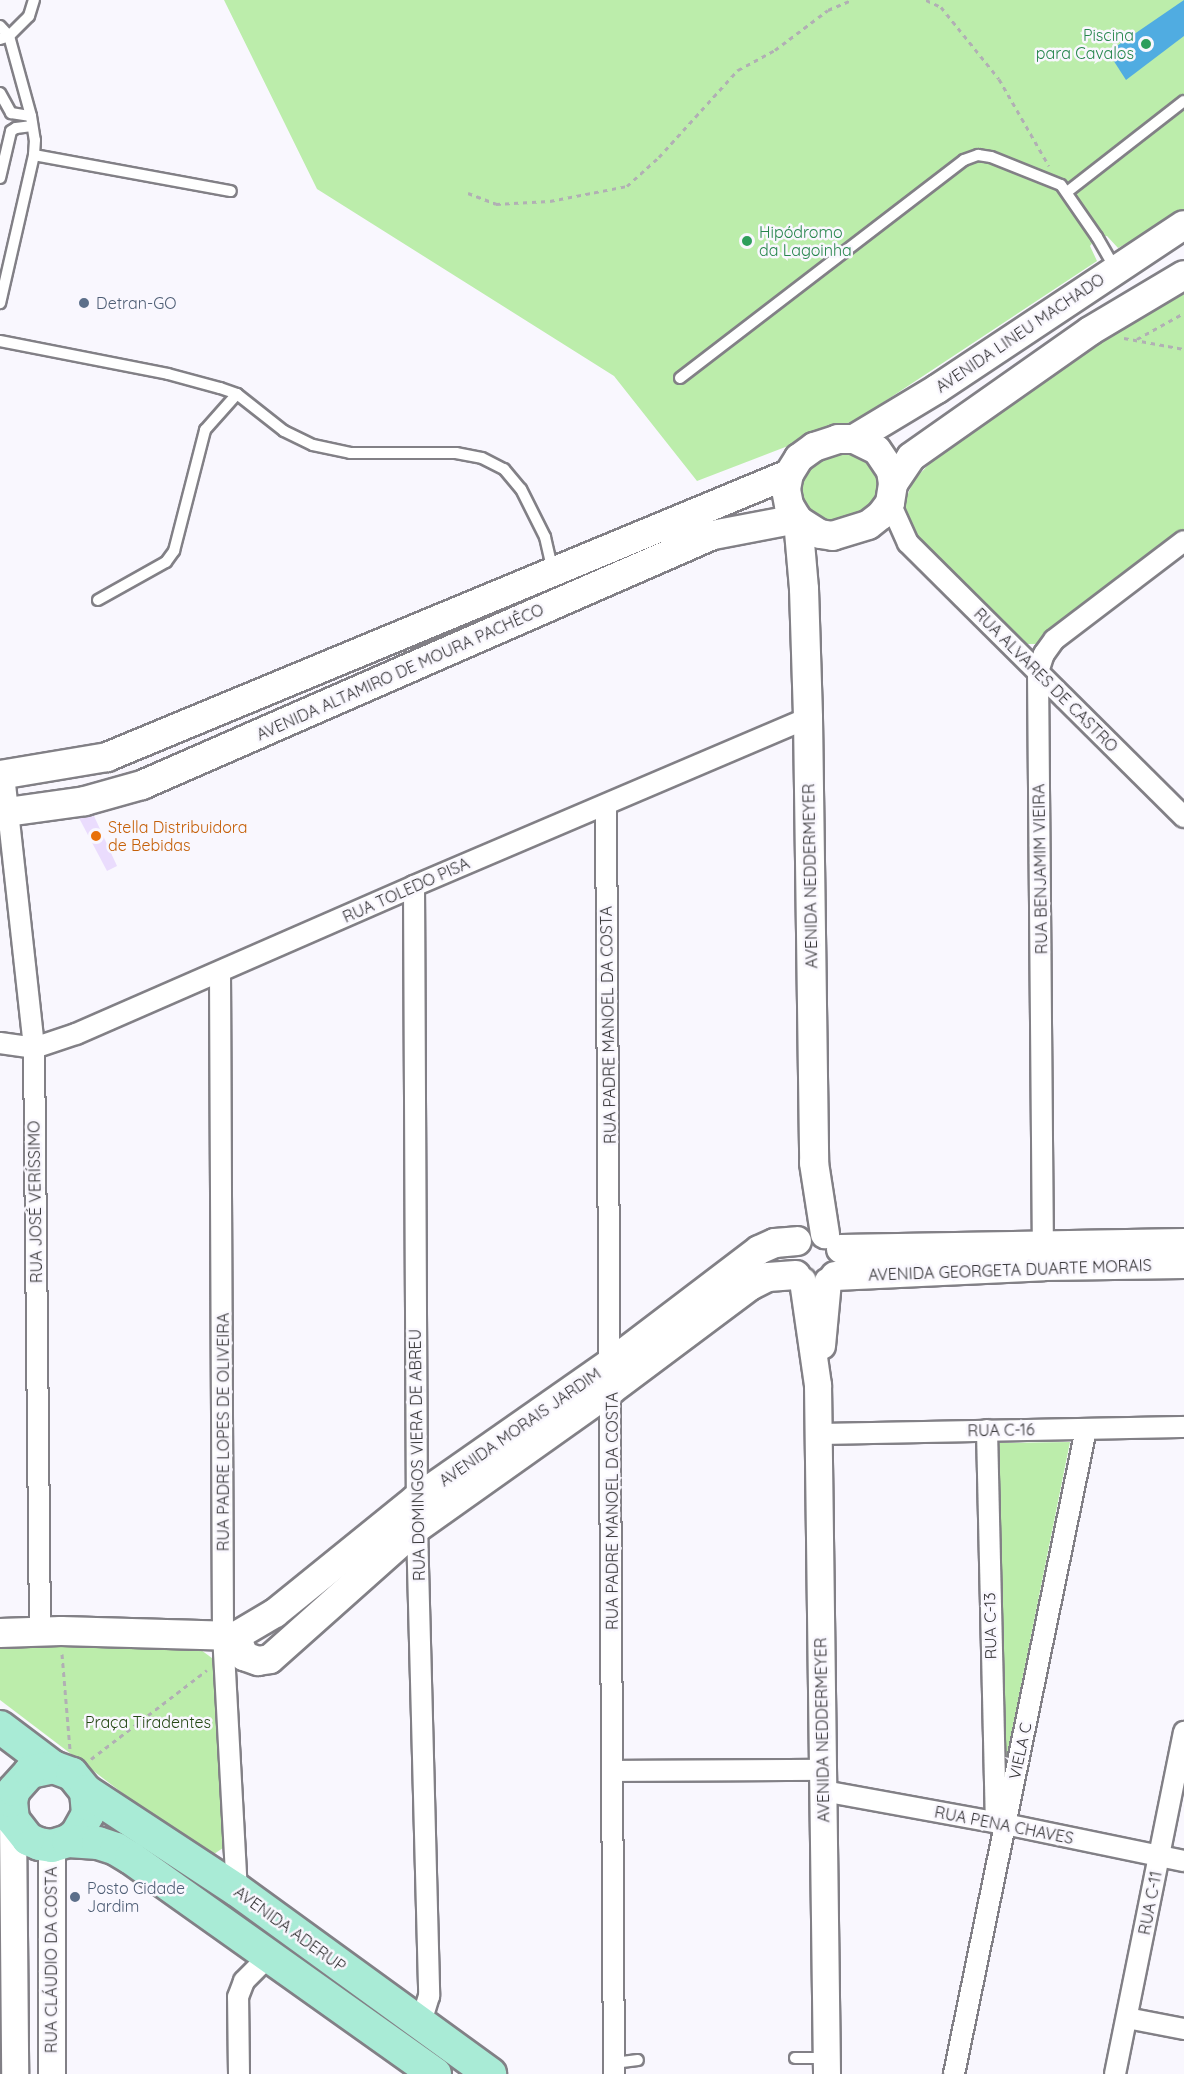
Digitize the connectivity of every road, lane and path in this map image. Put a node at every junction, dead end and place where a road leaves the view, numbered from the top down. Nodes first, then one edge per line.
1 (34, 0) edge
2 (852, 0) edge
3 (926, 0) edge
4 (0, 26) edge
5 (4, 38) edge
6 (0, 93) edge
7 (1184, 101) edge
8 (32, 121) junction
9 (34, 155) junction
10 (0, 178) edge
11 (1064, 188) junction
12 (231, 191) dead end
13 (468, 193) dead end
14 (1184, 225) edge
15 (1115, 269) junction
16 (1184, 275) edge
17 (0, 303) edge
18 (1132, 303) junction
19 (1184, 313) edge
20 (1124, 338) dead end
21 (1135, 340) junction
22 (0, 341) edge
23 (1184, 349) edge
24 (680, 378) dead end
25 (237, 394) junction
26 (854, 439) junction
27 (789, 474) junction
28 (892, 493) junction
29 (797, 519) junction
30 (868, 525) junction
31 (833, 536) junction
32 (1184, 541) edge
33 (908, 543) junction
34 (553, 571) junction
35 (804, 589) junction
36 (98, 600) dead end
37 (1038, 672) junction
38 (808, 718) junction
39 (2, 775) edge
40 (606, 805) junction
41 (4, 813) edge
42 (1184, 817) edge
43 (414, 886) junction
44 (220, 972) junction
45 (0, 1043) edge
46 (34, 1048) junction
47 (817, 1240) junction
48 (1184, 1243) edge
49 (1145, 1254) junction
50 (1043, 1256) junction
51 (1184, 1264) edge
52 (816, 1278) junction
53 (611, 1376) junction
54 (1184, 1427) edge
55 (1086, 1429) junction
56 (987, 1430) junction
57 (818, 1434) junction
58 (417, 1499) junction
59 (417, 1528) junction
60 (50, 1631) junction
61 (0, 1633) edge
62 (234, 1638) junction
63 (0, 1727) edge
64 (1184, 1731) edge
65 (614, 1771) junction
66 (0, 1772) edge
67 (70, 1777) junction
68 (823, 1781) junction
69 (12, 1811) junction
70 (1000, 1823) junction
71 (60, 1843) junction
72 (1159, 1856) junction
73 (1184, 1861) edge
74 (237, 1890) junction
75 (6, 1921) edge
76 (270, 1955) junction
77 (1127, 2018) junction
78 (421, 2024) junction
79 (1184, 2029) edge
80 (384, 2036) junction
81 (795, 2058) dead end
82 (638, 2060) dead end
83 (827, 2066) edge
84 (614, 2069) edge
85 (486, 2071) edge
86 (15, 2074) edge
87 (52, 2074) edge
88 (239, 2074) edge
89 (437, 2074) edge
90 (954, 2074) edge
91 (1115, 2074) edge

1 - 5 lane
2 - 13 path
3 - 11 path
4 - 5 lane
5 - 8 lane
6 - 8 lane
7 - 11 lane
8 - 9 lane
8 - 10 lane
9 - 12 lane
9 - 17 lane
11 - 15 lane
11 - 24 lane
14 - 15 main road, AVENIDA LINEU MACHADO
15 - 18 main road
15 - 26 main road, AVENIDA LINEU MACHADO
16 - 18 main road
18 - 28 main road
19 - 21 path
20 - 21 path
21 - 23 path
22 - 25 lane
25 - 34 lane
25 - 36 lane
26 - 27 main road
26 - 28 main road
27 - 29 main road
27 - 34 main road, AVENIDA ALTAMIRO DE MOURA PACHÊCO
28 - 30 main road
28 - 33 street, RUA ALVARES DE CASTRO
29 - 31 main road
29 - 35 main road, AVENIDA NEDDERMEYER
29 - 41 main road, AVENIDA ALTAMIRO DE MOURA PACHÊCO
30 - 31 main road
30 - 33 street, RUA ALVARES DE CASTRO
31 - 35 main road, AVENIDA NEDDERMEYER
32 - 37 street, RUA BENJAMIM VIEIRA
33 - 37 street, RUA ALVARES DE CASTRO
34 - 39 main road, AVENIDA ALTAMIRO DE MOURA PACHÊCO
35 - 38 main road, AVENIDA NEDDERMEYER
37 - 42 street, RUA ALVARES DE CASTRO
37 - 50 street, RUA BENJAMIM VIEIRA
38 - 40 street, RUA TOLEDO PISA
38 - 47 main road, AVENIDA NEDDERMEYER
39 - 41 street, RUA JOSÉ VERÍSSIMO
40 - 43 street, RUA TOLEDO PISA
40 - 53 street, RUA PADRE MANOEL DA COSTA
41 - 46 street, RUA JOSÉ VERÍSSIMO
43 - 44 street, RUA TOLEDO PISA
43 - 58 street, RUA DOMINGOS VIERA DE ABREU
44 - 46 street, RUA TOLEDO PISA
44 - 62 street, RUA PADRE LOPES DE OLIVEIRA
45 - 46 street, RUA TOLEDO PISA
46 - 60 street, RUA JOSÉ VERÍSSIMO
47 - 50 main road, AVENIDA GEORGETA DUARTE MORAIS
47 - 52 main road
47 - 52 main road
47 - 53 main road, AVENIDA MORAIS JARDIM
48 - 49 main road, AVENIDA GEORGETA DUARTE MORAIS
49 - 50 main road, AVENIDA GEORGETA DUARTE MORAIS
49 - 51 main road, AVENIDA GEORGETA DUARTE MORAIS
50 - 52 main road, AVENIDA GEORGETA DUARTE MORAIS
52 - 53 main road, AVENIDA MORAIS JARDIM
52 - 57 street, AVENIDA NEDDERMEYER
53 - 58 main road, AVENIDA MORAIS JARDIM
53 - 59 main road, AVENIDA MORAIS JARDIM
53 - 65 street, RUA PADRE MANOEL DA COSTA
54 - 55 street, RUA C-16
55 - 56 street, RUA C-16
55 - 70 street, VIELA C
56 - 57 street, RUA C-16
56 - 70 street, RUA C-13
57 - 68 street, AVENIDA NEDDERMEYER
58 - 59 street, RUA DOMINGOS VIERA DE ABREU
58 - 62 main road, AVENIDA MORAIS JARDIM
59 - 62 main road, AVENIDA MORAIS JARDIM
59 - 78 street, RUA DOMINGOS VIERA DE ABREU
60 - 61 main road
60 - 62 main road
60 - 67 path
62 - 67 path
62 - 74 street, RUA PADRE LOPES DE OLIVEIRA
63 - 67 main road, AVENIDA ADERUP
64 - 72 street, RUA C-11
65 - 68 street, RUA PENA CHAVES
65 - 84 street, RUA PADRE MANOEL DA COSTA
66 - 69 main road, AVENIDA ADERUP
67 - 69 main road
67 - 71 main road
67 - 74 main road, AVENIDA ADERUP
68 - 70 street, RUA PENA CHAVES
68 - 83 street, AVENIDA NEDDERMEYER
69 - 71 main road, AVENIDA ADERUP
69 - 75 street
70 - 72 street, RUA PENA CHAVES
70 - 90 street, VIELA C
71 - 76 main road, AVENIDA ADERUP
71 - 87 street, RUA CLÁUDIO DA COSTA
72 - 73 street, RUA PENA CHAVES
72 - 77 street, RUA C-11
74 - 78 main road, AVENIDA ADERUP
75 - 86 street
76 - 80 main road, AVENIDA ADERUP
76 - 88 street
77 - 79 street
77 - 91 street, RUA C-11
78 - 80 main road
78 - 85 main road, AVENIDA ADERUP
80 - 89 main road, AVENIDA ADERUP
81 - 83 lane
82 - 84 lane
85 - 89 main road

